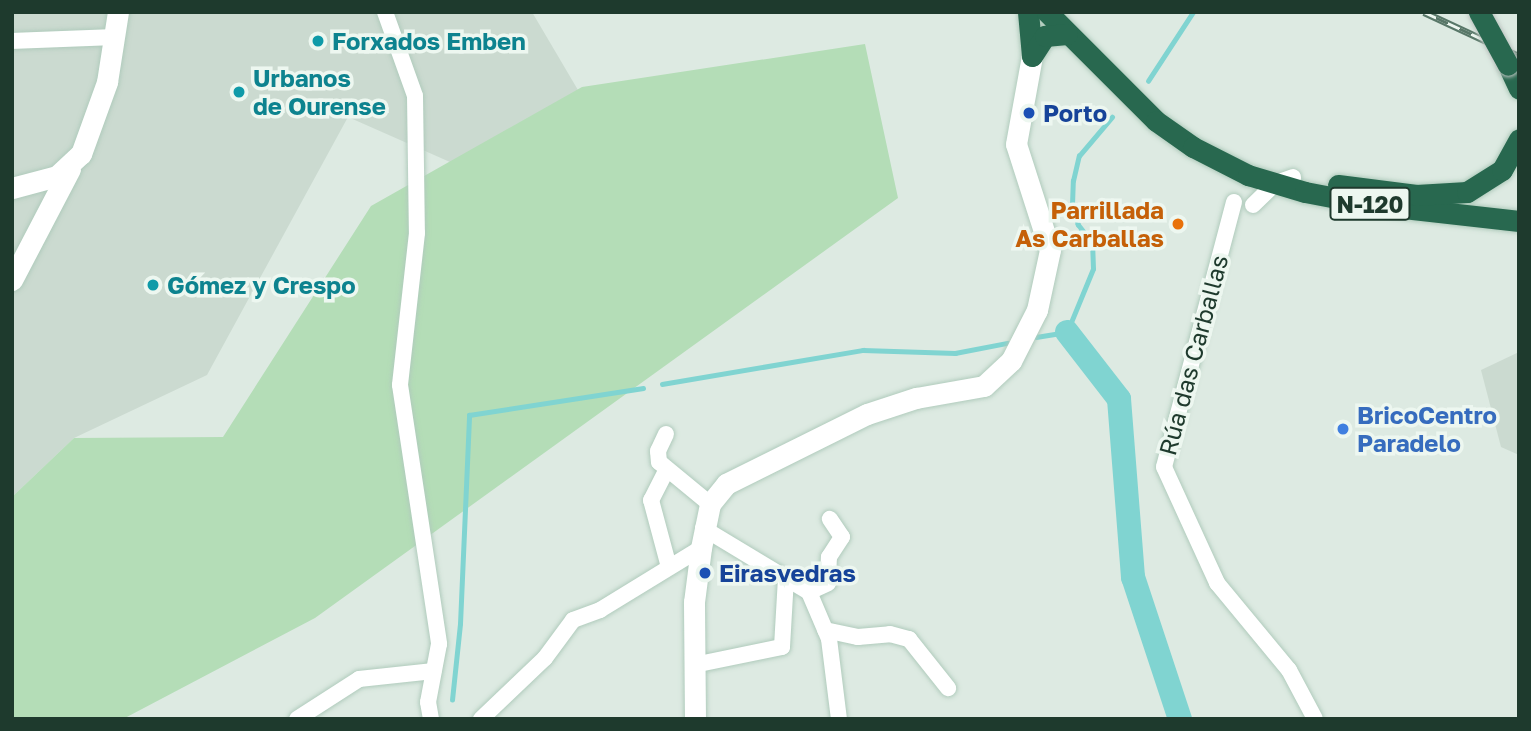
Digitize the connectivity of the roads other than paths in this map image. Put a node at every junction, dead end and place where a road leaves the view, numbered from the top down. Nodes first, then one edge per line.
1 (118, 12) edge
2 (385, 12) edge
3 (1028, 12) edge
4 (1046, 12) edge
5 (1479, 12) edge
6 (1489, 12) edge
7 (1067, 34) junction
8 (114, 37) junction
9 (12, 41) edge
10 (1032, 56) junction
11 (1513, 64) edge
12 (1519, 89) edge
13 (1519, 139) edge
14 (69, 169) junction
15 (1284, 180) junction
16 (12, 188) edge
17 (1234, 202) dead end
18 (1253, 205) dead end
19 (1519, 221) edge
20 (12, 280) edge
21 (666, 434) dead end
22 (666, 471) junction
23 (710, 503) junction
24 (830, 519) dead end
25 (702, 538) junction
26 (669, 568) junction
27 (786, 578) junction
28 (809, 592) junction
29 (825, 630) junction
30 (694, 665) junction
31 (434, 671) junction
32 (948, 688) dead end
33 (297, 719) edge
34 (431, 719) edge
35 (481, 719) edge
36 (695, 719) edge
37 (839, 719) edge
38 (1315, 719) edge

1 - 8 street
2 - 31 street
3 - 10 highway
4 - 7 highway, N-120
5 - 11 highway, bridge
6 - 11 highway
7 - 10 highway
7 - 15 highway, N-120
8 - 9 street
8 - 14 street
10 - 23 street
11 - 12 highway
13 - 15 highway, N-120
14 - 16 street
14 - 20 street
15 - 18 street
15 - 19 highway, N-120
17 - 38 street, Rúa das Carballas
21 - 22 street
22 - 23 street
22 - 26 street
23 - 25 street
24 - 28 street
25 - 26 street
25 - 27 street
25 - 30 street
26 - 35 street
27 - 28 street
27 - 30 street
28 - 29 street
29 - 32 street
29 - 37 street
30 - 36 street
31 - 33 street
31 - 34 street

